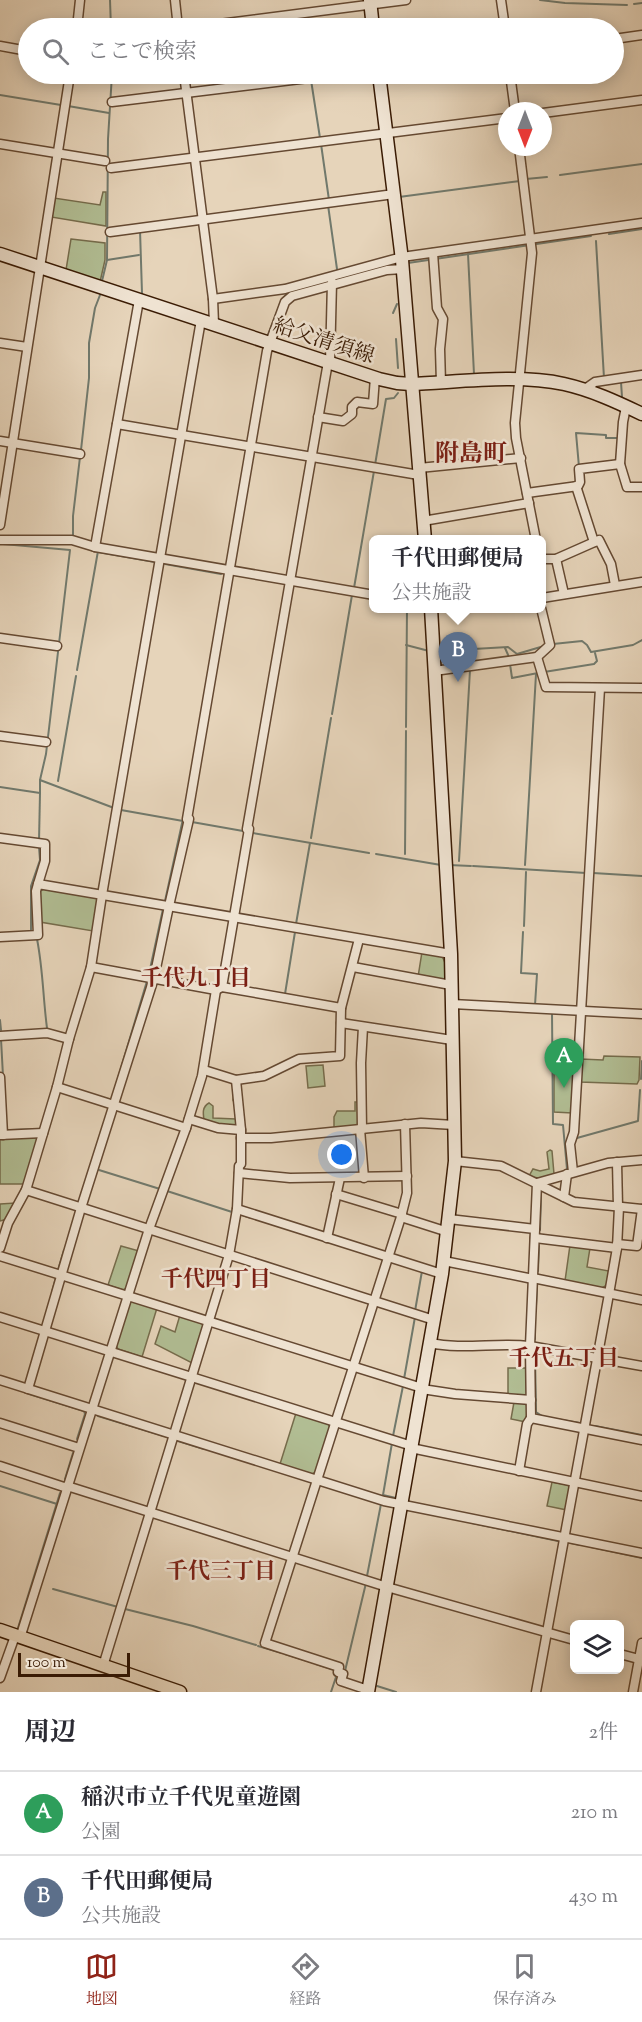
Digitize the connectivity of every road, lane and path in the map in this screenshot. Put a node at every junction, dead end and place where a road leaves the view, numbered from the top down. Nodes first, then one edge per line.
1 (80, 0) edge
2 (175, 0) edge
3 (406, 0) edge
4 (501, 0) edge
5 (370, 2) edge
6 (78, 18) edge
7 (177, 18) edge
8 (258, 18) edge
9 (372, 18) edge
10 (504, 18) edge
11 (642, 35) edge
12 (624, 38) edge
13 (0, 46) edge
14 (18, 49) edge
15 (68, 84) edge
16 (186, 84) edge
17 (260, 84) edge
18 (380, 84) edge
19 (511, 84) edge
20 (187, 93) junction
21 (642, 100) edge
22 (112, 102) dead end
23 (513, 102) edge
24 (552, 112) edge
25 (498, 119) edge
26 (386, 133) junction
27 (0, 144) edge
28 (58, 153) junction
29 (520, 156) edge
30 (195, 158) junction
31 (394, 194) junction
32 (203, 219) junction
33 (642, 224) edge
34 (110, 232) dead end
35 (531, 243) junction
36 (0, 254) edge
37 (434, 257) junction
38 (402, 263) junction
39 (39, 267) junction
40 (332, 280) junction
41 (213, 299) junction
42 (139, 300) junction
43 (201, 320) junction
44 (214, 324) junction
45 (0, 343) edge
46 (270, 343) junction
47 (27, 347) junction
48 (329, 362) junction
49 (642, 375) edge
50 (375, 377) junction
51 (519, 380) junction
52 (441, 383) junction
53 (411, 384) junction
54 (585, 390) junction
55 (626, 406) junction
56 (642, 414) edge
57 (318, 417) junction
58 (117, 424) junction
59 (182, 435) junction
60 (0, 441) edge
61 (12, 443) junction
62 (248, 446) junction
63 (80, 454) dead end
64 (311, 457) junction
65 (521, 459) junction
66 (620, 464) junction
67 (419, 472) junction
68 (576, 486) junction
69 (642, 487) edge
70 (527, 493) junction
71 (529, 503) junction
72 (423, 521) junction
73 (0, 525) edge
74 (424, 535) edge
75 (535, 535) edge
76 (0, 540) edge
77 (594, 542) junction
78 (95, 547) junction
79 (160, 558) junction
80 (546, 559) edge
81 (556, 559) junction
82 (227, 570) junction
83 (290, 581) junction
84 (642, 582) edge
85 (615, 585) junction
86 (369, 594) edge
87 (564, 594) junction
88 (546, 597) edge
89 (431, 613) edge
90 (542, 613) edge
91 (0, 638) edge
92 (57, 646) dead end
93 (537, 657) junction
94 (435, 671) junction
95 (600, 687) junction
96 (642, 688) edge
97 (0, 736) edge
98 (46, 742) dead end
99 (0, 838) edge
100 (38, 884) junction
101 (102, 895) junction
102 (169, 906) junction
103 (234, 917) junction
104 (0, 937) edge
105 (359, 939) junction
106 (451, 954) junction
107 (92, 967) junction
108 (353, 967) junction
109 (154, 978) junction
110 (451, 985) junction
111 (219, 988) junction
112 (452, 1004) junction
113 (341, 1008) junction
114 (581, 1011) junction
115 (642, 1014) edge
116 (341, 1023) junction
117 (363, 1027) junction
118 (0, 1036) edge
119 (69, 1039) junction
120 (452, 1040) junction
121 (204, 1070) junction
122 (0, 1077) edge
123 (237, 1080) junction
124 (57, 1087) junction
125 (114, 1105) junction
126 (189, 1119) junction
127 (405, 1124) junction
128 (454, 1125) junction
129 (186, 1128) junction
130 (361, 1129) junction
131 (43, 1133) junction
132 (241, 1134) junction
133 (2, 1135) edge
134 (642, 1160) edge
135 (454, 1161) junction
136 (617, 1162) junction
137 (239, 1173) junction
138 (570, 1173) junction
139 (406, 1176) junction
140 (340, 1178) junction
141 (364, 1178) junction
142 (537, 1183) junction
143 (26, 1190) junction
144 (336, 1194) junction
145 (564, 1197) junction
146 (618, 1207) junction
147 (81, 1208) junction
148 (237, 1209) junction
149 (642, 1209) edge
150 (401, 1216) junction
151 (4, 1223) edge
152 (449, 1226) junction
153 (149, 1229) junction
154 (535, 1234) junction
155 (327, 1238) junction
156 (640, 1244) edge
157 (617, 1246) junction
158 (0, 1248) edge
159 (229, 1255) junction
160 (0, 1256) edge
161 (389, 1257) junction
162 (443, 1268) junction
163 (63, 1275) junction
164 (533, 1278) junction
165 (609, 1294) junction
166 (128, 1295) junction
167 (642, 1300) edge
168 (375, 1301) junction
169 (0, 1317) edge
170 (209, 1320) junction
171 (434, 1320) junction
172 (46, 1331) junction
173 (430, 1343) junction
174 (530, 1346) junction
175 (110, 1352) junction
176 (598, 1358) junction
177 (354, 1366) junction
178 (642, 1366) edge
179 (190, 1377) junction
180 (0, 1380) edge
181 (422, 1388) junction
182 (28, 1389) junction
183 (531, 1400) junction
184 (92, 1408) junction
185 (531, 1418) junction
186 (336, 1422) junction
187 (0, 1423) edge
188 (585, 1429) junction
189 (172, 1434) junction
190 (642, 1440) edge
191 (412, 1447) junction
192 (79, 1448) junction
193 (0, 1466) edge
194 (519, 1471) junction
195 (317, 1480) junction
196 (575, 1483) junction
197 (67, 1487) junction
198 (642, 1496) edge
199 (401, 1505) junction
200 (149, 1511) junction
201 (565, 1538) junction
202 (642, 1553) edge
203 (292, 1558) junction
204 (387, 1587) junction
205 (0, 1630) edge
206 (546, 1632) junction
207 (17, 1637) junction
208 (570, 1639) edge
209 (642, 1643) edge
210 (624, 1655) edge
211 (641, 1660) edge
212 (103, 1666) junction
213 (0, 1678) edge
214 (368, 1691) edge
215 (180, 1692) edge
216 (536, 1692) edge
217 (633, 1692) edge

1 - 6 street
2 - 7 street
3 - 5 street
4 - 10 street
5 - 8 street
5 - 9 street
11 - 12 street
13 - 14 street
15 - 28 street
16 - 20 street
17 - 20 street
18 - 26 street
19 - 23 street
20 - 22 street
20 - 30 street
21 - 24 street
25 - 26 street
26 - 30 street
26 - 31 street
27 - 28 street
28 - 30 street
28 - 39 street
29 - 35 street
30 - 32 street
31 - 32 street
31 - 38 street
32 - 34 street
32 - 41 street
33 - 35 street
35 - 37 street
35 - 51 street
36 - 39 street, 給父清須線
37 - 38 street
37 - 52 street
38 - 40 street
38 - 53 street
39 - 42 street, 給父清須線
39 - 47 street
40 - 41 street
40 - 46 street
40 - 48 street
41 - 44 street
42 - 43 street, 給父清須線
42 - 58 street
43 - 44 street, 給父清須線
43 - 59 street
44 - 46 street, 給父清須線
45 - 47 street
46 - 48 street, 給父清須線
46 - 62 street
47 - 61 street
48 - 50 street, 給父清須線
48 - 57 street
49 - 54 street
50 - 53 street, 給父清須線
50 - 57 street
51 - 52 street, 給父清須線
51 - 54 street, 給父清須線
51 - 65 street
52 - 53 street, 給父清須線
53 - 67 street
54 - 55 street, 給父清須線
55 - 56 street, 給父清須線
55 - 66 street
57 - 64 street
58 - 59 street
58 - 78 street
59 - 62 street
59 - 79 street
60 - 61 street
61 - 63 street
61 - 73 street
62 - 64 street
62 - 82 street
64 - 67 street
64 - 83 street
65 - 67 street
65 - 70 street
66 - 68 street
66 - 69 street
67 - 72 street
68 - 70 street
68 - 77 street
70 - 71 street
71 - 72 street
71 - 75 street
72 - 74 street
76 - 78 street
77 - 81 street
77 - 85 street
78 - 79 street
79 - 82 street
79 - 101 street
80 - 81 street
81 - 87 street
82 - 83 street
82 - 102 street
83 - 86 street
83 - 103 street
84 - 85 street
85 - 87 street
87 - 88 street
89 - 94 street
90 - 93 street
91 - 92 street
93 - 94 street
93 - 95 street
94 - 106 street
95 - 96 street
95 - 114 street
97 - 98 street
99 - 100 street
100 - 101 street
100 - 104 street
101 - 102 street
101 - 107 street
102 - 103 street
102 - 109 street
103 - 105 street
103 - 111 street
105 - 106 street
105 - 108 street
106 - 110 street
107 - 109 street
107 - 119 street
108 - 110 street
108 - 113 street
109 - 111 street
109 - 125 street
110 - 112 street
111 - 113 street
111 - 121 street
112 - 114 street
112 - 120 street
113 - 116 street
114 - 115 street
114 - 138 street
116 - 117 street
116 - 123 street
117 - 120 street
117 - 130 street
118 - 119 street
119 - 124 street
120 - 128 street
121 - 123 street
121 - 126 street
122 - 133 street
123 - 132 street
124 - 125 street
124 - 131 street
125 - 129 street
125 - 147 street
126 - 129 street
126 - 132 street
127 - 128 street
127 - 130 street
127 - 139 street
128 - 135 street
129 - 153 street
130 - 132 street
130 - 141 street
131 - 133 street
131 - 143 street
132 - 137 street
134 - 136 street
135 - 142 street
135 - 152 street
136 - 138 street
136 - 146 street
137 - 140 street
137 - 148 street
138 - 142 street
138 - 145 street
139 - 141 street
139 - 150 street
140 - 141 street
140 - 144 street
142 - 145 street
142 - 154 street
143 - 147 street
143 - 151 street
144 - 150 street
144 - 155 street
145 - 146 street
146 - 149 street
146 - 157 street
147 - 153 street
147 - 163 street
148 - 155 street
148 - 159 street
149 - 156 street
150 - 152 street
150 - 161 street
151 - 158 street
152 - 154 street
152 - 162 street
153 - 159 street
153 - 166 street
154 - 157 street
154 - 164 street
155 - 161 street
156 - 157 street
157 - 165 street
159 - 168 street
159 - 170 street
160 - 163 street
161 - 162 street
161 - 168 street
162 - 164 street
162 - 171 street
163 - 166 street
163 - 172 street
164 - 165 street
164 - 174 street
165 - 167 street
165 - 176 street
166 - 170 street
166 - 175 street
168 - 171 street
168 - 177 street
169 - 172 street
170 - 177 street
170 - 179 street
171 - 173 street
172 - 175 street
172 - 182 street
173 - 174 street
173 - 181 street
174 - 176 street
174 - 183 street
175 - 179 street
175 - 184 street
176 - 178 street
176 - 188 street
177 - 181 street
177 - 186 street
179 - 186 street
179 - 189 street
180 - 182 street
181 - 183 street
181 - 191 street
182 - 184 street
183 - 185 street
184 - 189 street
184 - 192 street
185 - 188 street
185 - 194 street
186 - 191 street
186 - 195 street
187 - 192 street
188 - 190 street
188 - 196 street
189 - 195 street
189 - 200 street
191 - 194 street
191 - 199 street
192 - 197 street
193 - 197 street
194 - 196 street
195 - 199 street
195 - 203 street
196 - 198 street
196 - 201 street
197 - 200 street
197 - 207 street
199 - 201 street
199 - 204 street
200 - 203 street
200 - 212 street
201 - 202 street
201 - 206 street
203 - 204 street
203 - 214 street
204 - 206 street
204 - 214 street
205 - 207 main road
206 - 208 street
206 - 216 street
207 - 212 main road
207 - 213 street
209 - 211 street
210 - 211 street
211 - 217 street
212 - 215 main road

